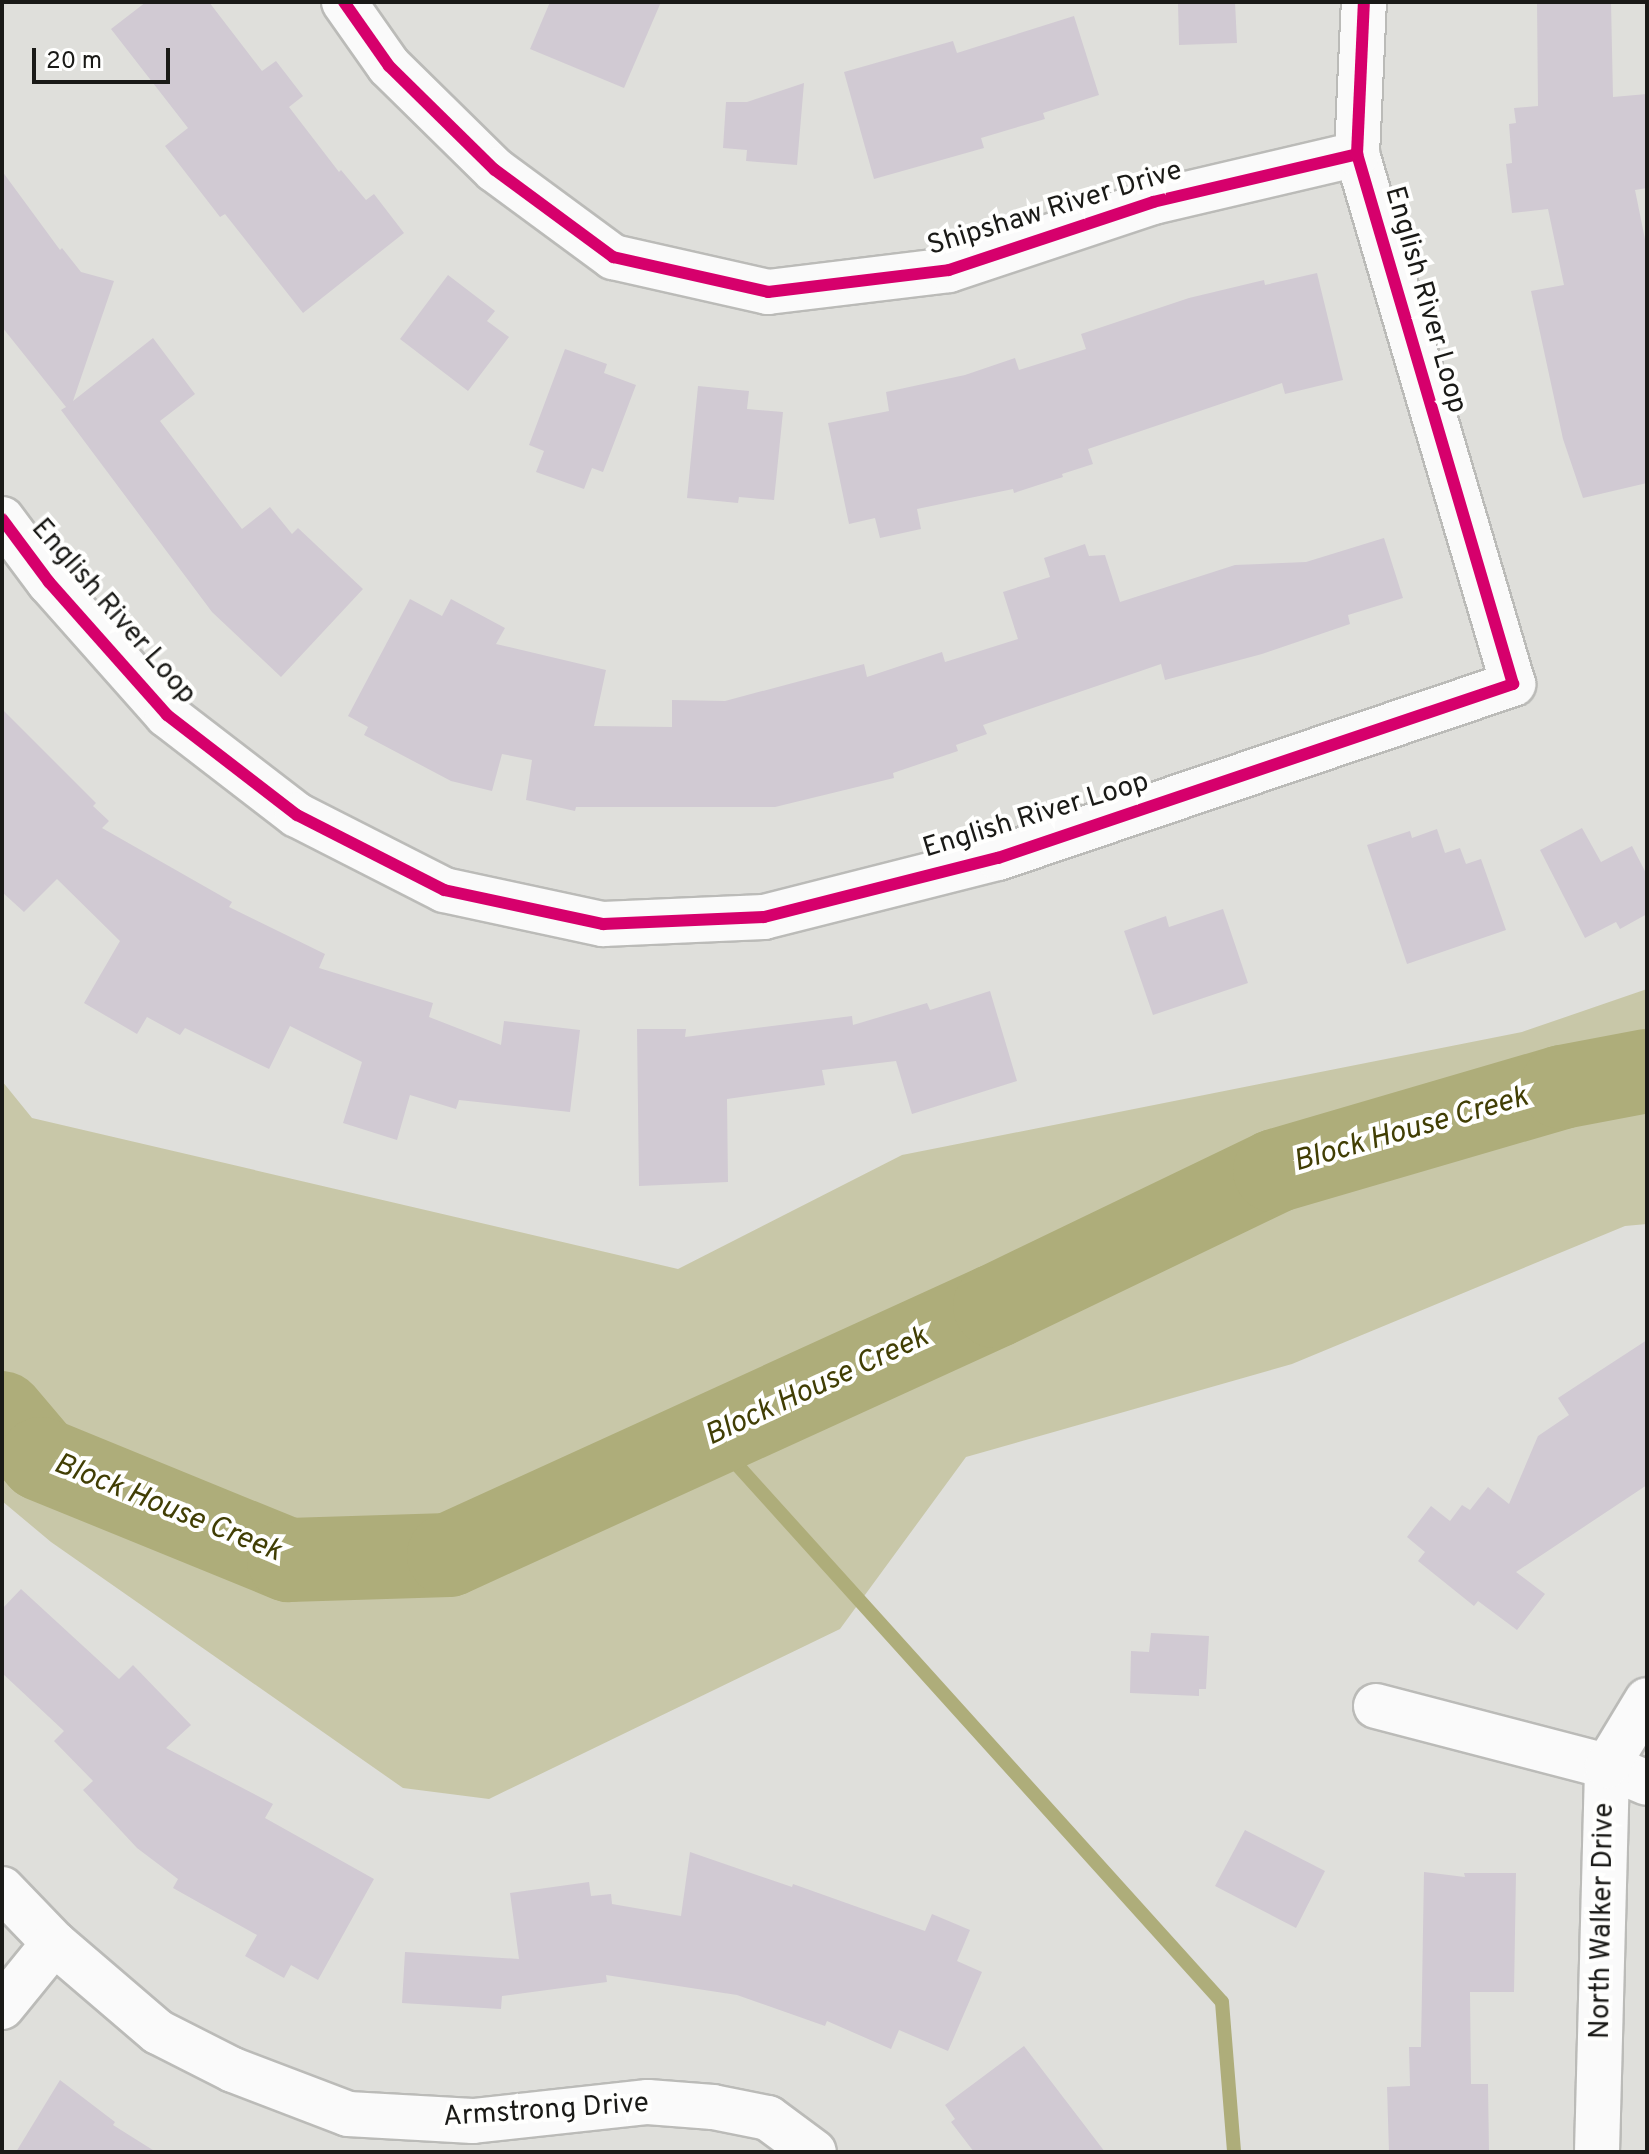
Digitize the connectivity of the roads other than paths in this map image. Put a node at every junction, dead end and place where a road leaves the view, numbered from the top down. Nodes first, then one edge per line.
1 (344, 2) edge
2 (1364, 2) edge
3 (1357, 154) junction
4 (2, 519) edge
5 (1647, 1700) edge
6 (1376, 1706) dead end
7 (1607, 1766) junction
8 (1647, 1783) edge
9 (2, 1889) edge
10 (54, 1943) junction
11 (2, 2007) edge
12 (814, 2152) edge
13 (1597, 2152) edge

1 - 3 street, Shipshaw River Drive
2 - 3 street, English River Loop
3 - 4 street, English River Loop
5 - 7 street, North Walker Drive
6 - 7 street
7 - 8 street
7 - 13 street, North Walker Drive
9 - 10 street, Armstrong Drive
10 - 11 street
10 - 12 street, Armstrong Drive

